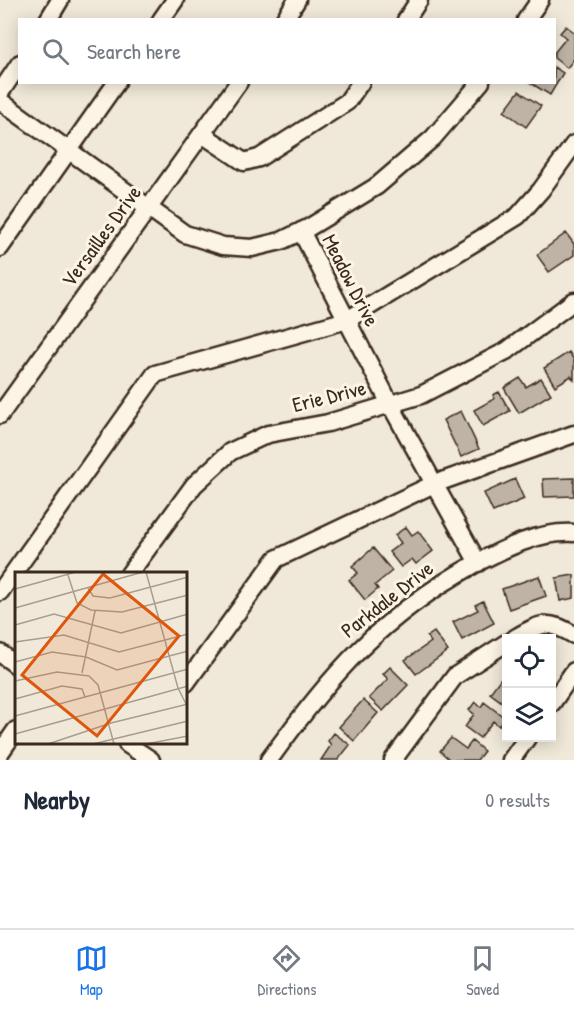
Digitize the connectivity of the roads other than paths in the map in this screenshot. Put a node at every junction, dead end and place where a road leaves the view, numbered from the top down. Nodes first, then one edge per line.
1 (60, 0) edge
2 (175, 0) edge
3 (297, 0) edge
4 (419, 0) edge
5 (540, 0) edge
6 (49, 18) edge
7 (162, 18) edge
8 (285, 18) edge
9 (406, 18) edge
10 (527, 18) edge
11 (18, 66) edge
12 (116, 84) edge
13 (237, 84) edge
14 (360, 84) edge
15 (479, 84) edge
16 (0, 93) edge
17 (0, 101) edge
18 (202, 134) junction
19 (574, 144) edge
20 (69, 151) junction
21 (149, 208) junction
22 (301, 231) junction
23 (0, 248) edge
24 (574, 302) edge
25 (347, 320) junction
26 (390, 404) junction
27 (0, 416) edge
28 (574, 434) edge
29 (434, 484) junction
30 (574, 533) edge
31 (478, 563) junction
32 (130, 572) edge
33 (0, 592) edge
34 (523, 634) edge
35 (574, 635) edge
36 (502, 647) edge
37 (0, 653) edge
38 (15, 664) edge
39 (574, 671) edge
40 (188, 680) edge
41 (556, 697) edge
42 (15, 731) edge
43 (524, 742) edge
44 (0, 753) edge
45 (269, 760) edge
46 (393, 760) edge
47 (511, 760) edge

1 - 6 street
2 - 7 street
3 - 8 street
4 - 9 street
5 - 10 street
11 - 16 street
12 - 20 street
13 - 18 street, Versailles Drive
14 - 18 street
15 - 22 street
17 - 20 street, Meadow Drive
18 - 21 street, Versailles Drive
19 - 25 street
20 - 21 street, Meadow Drive
20 - 23 street
21 - 22 street, Meadow Drive
21 - 27 street, Versailles Drive
22 - 25 street, Meadow Drive
24 - 26 street, Erie Drive
25 - 26 street, Meadow Drive
25 - 33 street
26 - 29 street, Meadow Drive
26 - 32 street, Erie Drive
28 - 29 street
29 - 31 street, Meadow Drive
29 - 40 street
30 - 31 street, Parkdale Drive
31 - 45 street, Parkdale Drive
34 - 35 street
36 - 46 street
37 - 38 street
39 - 41 street
42 - 44 street
43 - 47 street

